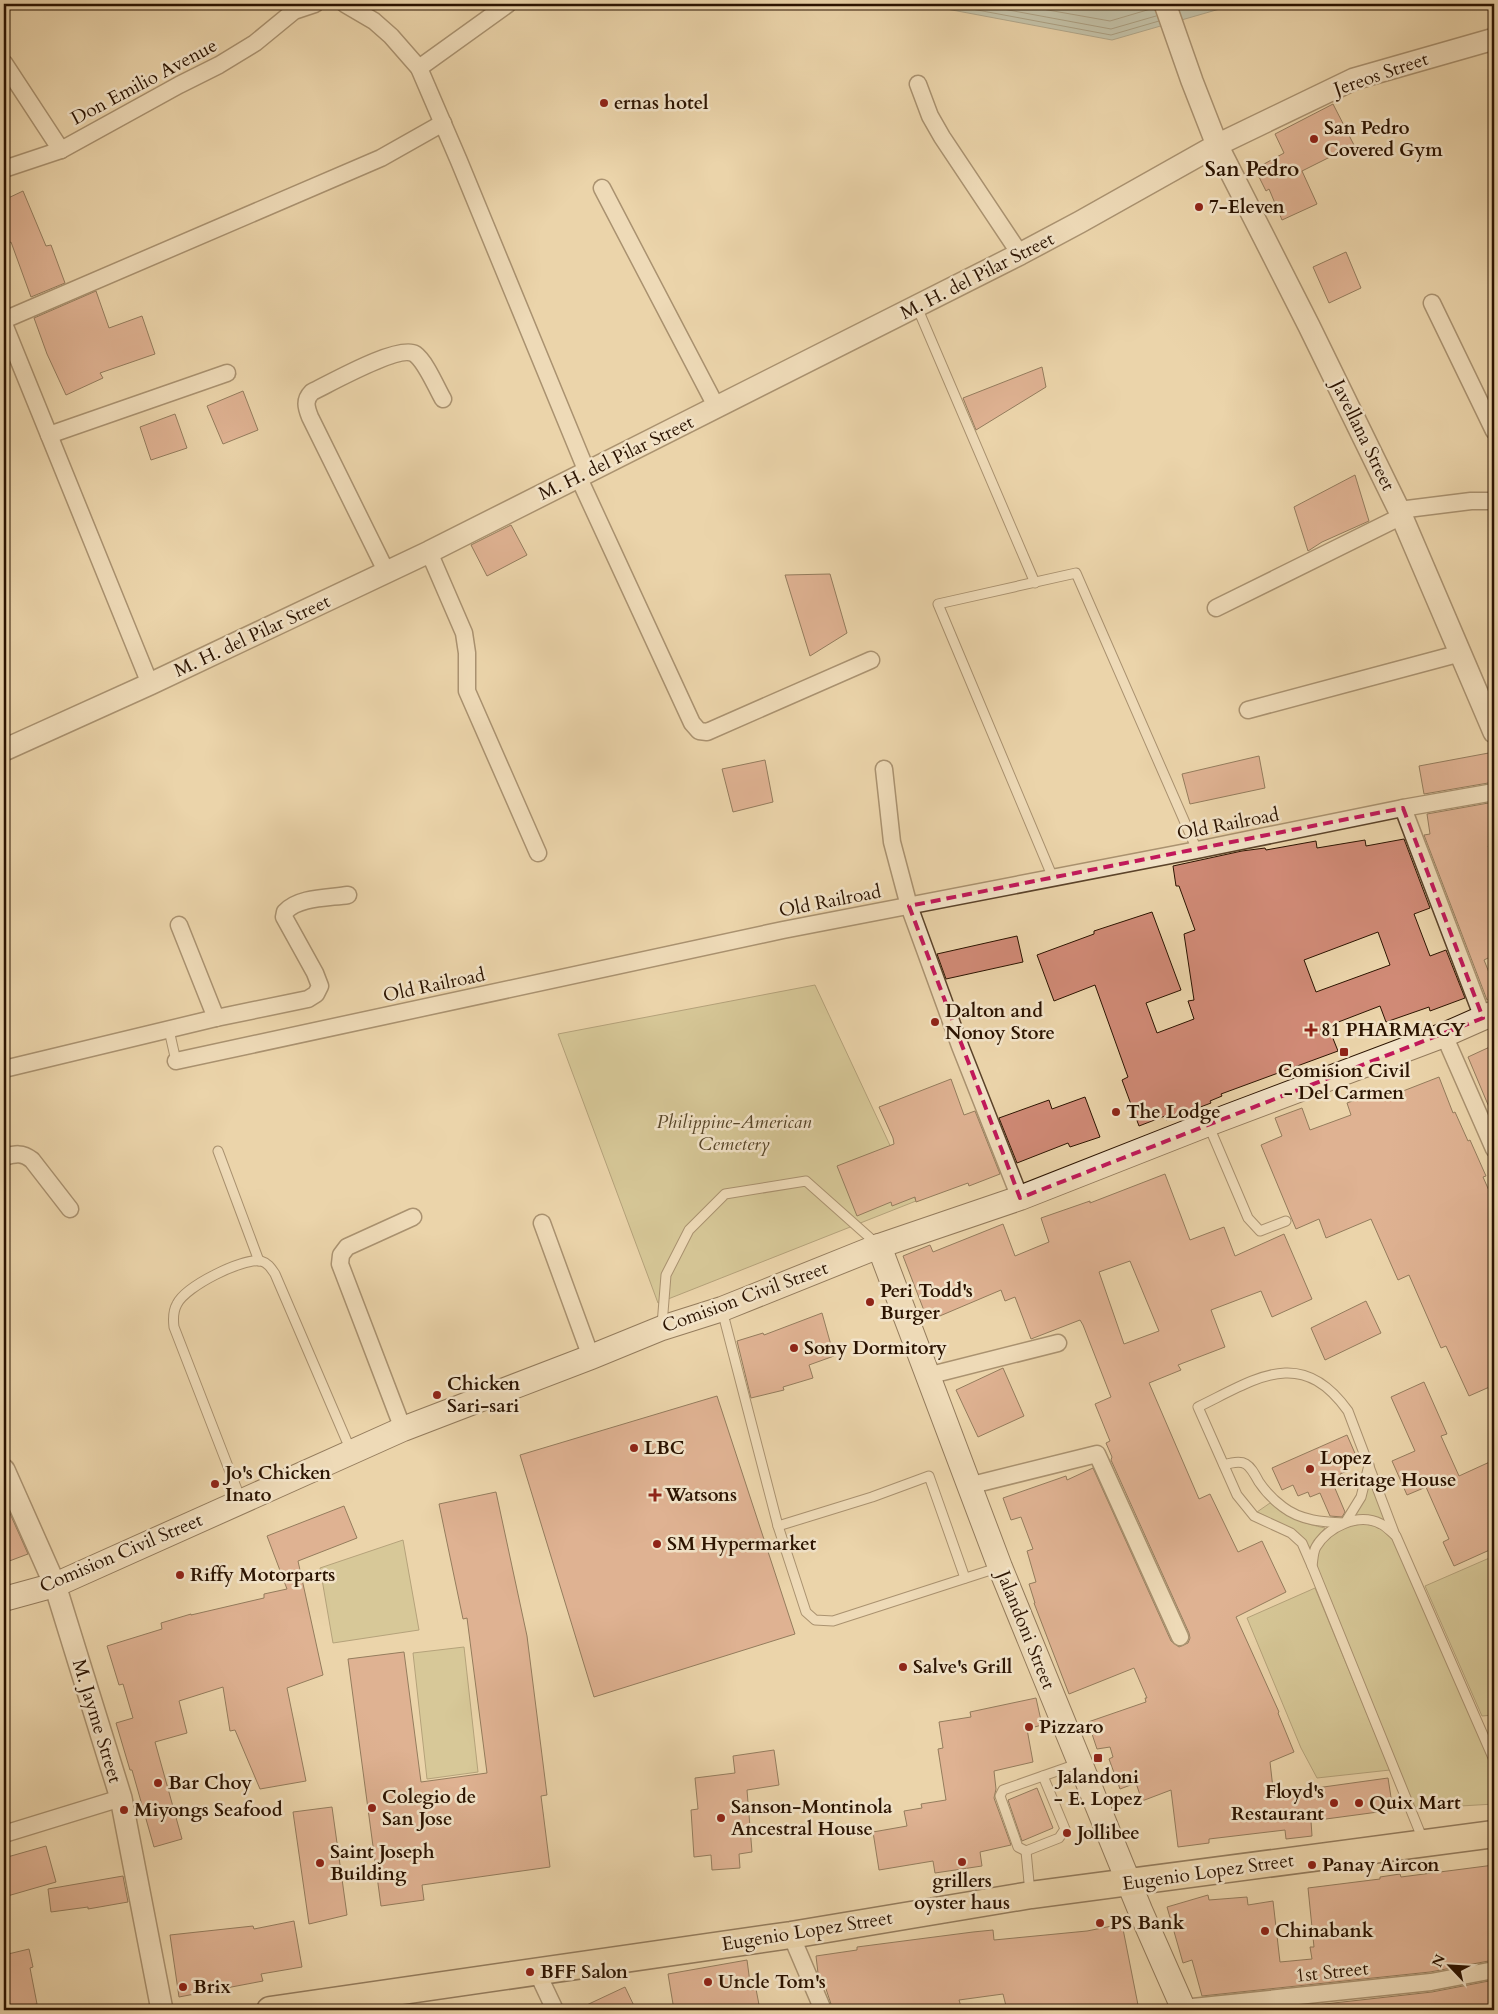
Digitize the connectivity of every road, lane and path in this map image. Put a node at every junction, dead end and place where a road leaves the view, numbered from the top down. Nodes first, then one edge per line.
1 (315, 4) edge
2 (345, 4) edge
3 (508, 4) edge
4 (1165, 4) edge
5 (288, 7) edge
6 (1494, 39) edge
7 (4, 63) edge
8 (419, 68) junction
9 (918, 84) dead end
10 (443, 123) junction
11 (1217, 145) junction
12 (61, 150) junction
13 (4, 169) edge
14 (602, 188) dead end
15 (1020, 254) junction
16 (1432, 303) dead end
17 (918, 307) junction
18 (4, 320) edge
19 (4, 324) edge
20 (227, 373) dead end
21 (443, 400) dead end
22 (717, 408) junction
23 (1494, 431) edge
24 (49, 435) junction
25 (583, 474) junction
26 (1494, 501) edge
27 (1401, 513) junction
28 (429, 552) junction
29 (387, 572) junction
30 (1035, 583) junction
31 (1216, 608) dead end
32 (1461, 653) junction
33 (871, 660) dead end
34 (150, 684) junction
35 (1248, 710) dead end
36 (1494, 732) edge
37 (4, 750) edge
38 (884, 769) dead end
39 (1494, 792) edge
40 (1403, 808) junction
41 (1198, 850) junction
42 (538, 853) dead end
43 (1053, 878) junction
44 (348, 895) dead end
45 (909, 906) junction
46 (179, 925) dead end
47 (1489, 1015) edge
48 (216, 1018) junction
49 (169, 1030) junction
50 (1444, 1035) junction
51 (176, 1061) joint
52 (4, 1069) edge
53 (1208, 1124) junction
54 (1494, 1149) edge
55 (218, 1151) dead end
56 (4, 1157) edge
57 (1020, 1198) junction
58 (70, 1209) dead end
59 (413, 1217) dead end
60 (1286, 1221) dead end
61 (542, 1223) dead end
62 (879, 1246) junction
63 (260, 1261) junction
64 (722, 1309) junction
65 (662, 1328) junction
66 (1058, 1343) dead end
67 (591, 1357) junction
68 (927, 1376) junction
69 (403, 1429) junction
70 (351, 1451) junction
71 (1369, 1464) junction
72 (1224, 1465) junction
73 (4, 1470) edge
74 (968, 1486) junction
75 (241, 1500) junction
76 (1345, 1523) junction
77 (778, 1526) junction
78 (1396, 1536) junction
79 (1312, 1566) junction
80 (1000, 1567) junction
81 (965, 1578) junction
82 (55, 1585) junction
83 (4, 1599) edge
84 (1180, 1637) dead end
85 (1494, 1760) edge
86 (1080, 1763) junction
87 (1043, 1776) junction
88 (121, 1798) junction
89 (4, 1834) edge
90 (1494, 1834) edge
91 (1424, 1842) junction
92 (1026, 1851) junction
93 (1130, 1883) junction
94 (1031, 1895) junction
95 (791, 1934) junction
96 (1494, 1970) edge
97 (537, 1972) junction
98 (1180, 2009) edge
99 (162, 2010) edge
100 (270, 2010) edge
101 (555, 2010) edge
102 (823, 2010) edge

1 - 5 street
2 - 8 street
3 - 8 street
4 - 11 street, Javellana Street
5 - 12 street, Don Emilio Avenue
6 - 11 street, Jereos Street
7 - 12 street
8 - 10 street
9 - 15 street
10 - 18 street
10 - 25 street
11 - 15 street, M. H. del Pilar Street
11 - 27 street, Javellana Street
12 - 13 street, Don Emilio Avenue
14 - 22 street
15 - 17 street, M. H. del Pilar Street
16 - 23 street
17 - 22 street, M. H. del Pilar Street
17 - 30 lane
19 - 24 street
20 - 24 street
21 - 29 street
22 - 25 street, M. H. del Pilar Street
24 - 34 street
25 - 28 street, M. H. del Pilar Street
25 - 33 street
26 - 27 street
27 - 31 street
27 - 32 street, Javellana Street
28 - 29 street, M. H. del Pilar Street
28 - 42 street
29 - 34 street, M. H. del Pilar Street
30 - 41 lane
30 - 43 lane
32 - 35 street
32 - 36 street, Javellana Street
34 - 37 street, M. H. del Pilar Street
38 - 45 street
39 - 40 street, Old Railroad
40 - 41 street, Old Railroad
40 - 47 street
41 - 43 street, Old Railroad
43 - 45 street, Old Railroad
44 - 48 street
45 - 51 street, Old Railroad
45 - 57 street
46 - 48 street
47 - 50 main road, Comision Civil Street
48 - 49 street
49 - 51 lane
49 - 52 street
50 - 53 main road, Comision Civil Street
50 - 54 street
53 - 57 main road, Comision Civil Street
53 - 60 lane
55 - 63 lane
56 - 58 street
57 - 62 main road, Comision Civil Street
59 - 69 street
61 - 67 street
62 - 64 main road, Comision Civil Street
62 - 65 lane
62 - 68 main road, Jalandoni Street
63 - 70 lane
63 - 75 lane
64 - 65 main road, Comision Civil Street
64 - 77 lane
65 - 67 main road, Comision Civil Street
66 - 68 street
67 - 69 main road, Comision Civil Street
68 - 74 main road, Jalandoni Street
69 - 70 main road, Comision Civil Street
70 - 75 main road, Comision Civil Street
71 - 72 lane
71 - 76 lane
71 - 78 lane
72 - 76 lane
72 - 79 lane
73 - 82 street, M. Jayme Street
74 - 80 main road, Jalandoni Street
74 - 84 street
75 - 82 main road, Comision Civil Street
76 - 78 lane
76 - 79 lane
77 - 81 lane
77 - 81 lane
78 - 85 lane
79 - 91 lane
80 - 81 lane
80 - 86 main road, Jalandoni Street
82 - 83 main road, Comision Civil Street
82 - 88 street, M. Jayme Street
86 - 87 lane
86 - 93 main road, Jalandoni Street
87 - 92 lane
87 - 92 lane
88 - 89 street
88 - 99 street, M. Jayme Street
90 - 91 main road, Eugenio Lopez Street
91 - 93 main road, Eugenio Lopez Street
92 - 94 lane
93 - 94 main road, Eugenio Lopez Street
93 - 98 main road, Jalandoni Street
94 - 95 main road, Eugenio Lopez Street
95 - 97 main road, Eugenio Lopez Street
95 - 102 street
96 - 98 street, 1st Street
97 - 100 main road, Eugenio Lopez Street
97 - 101 street

